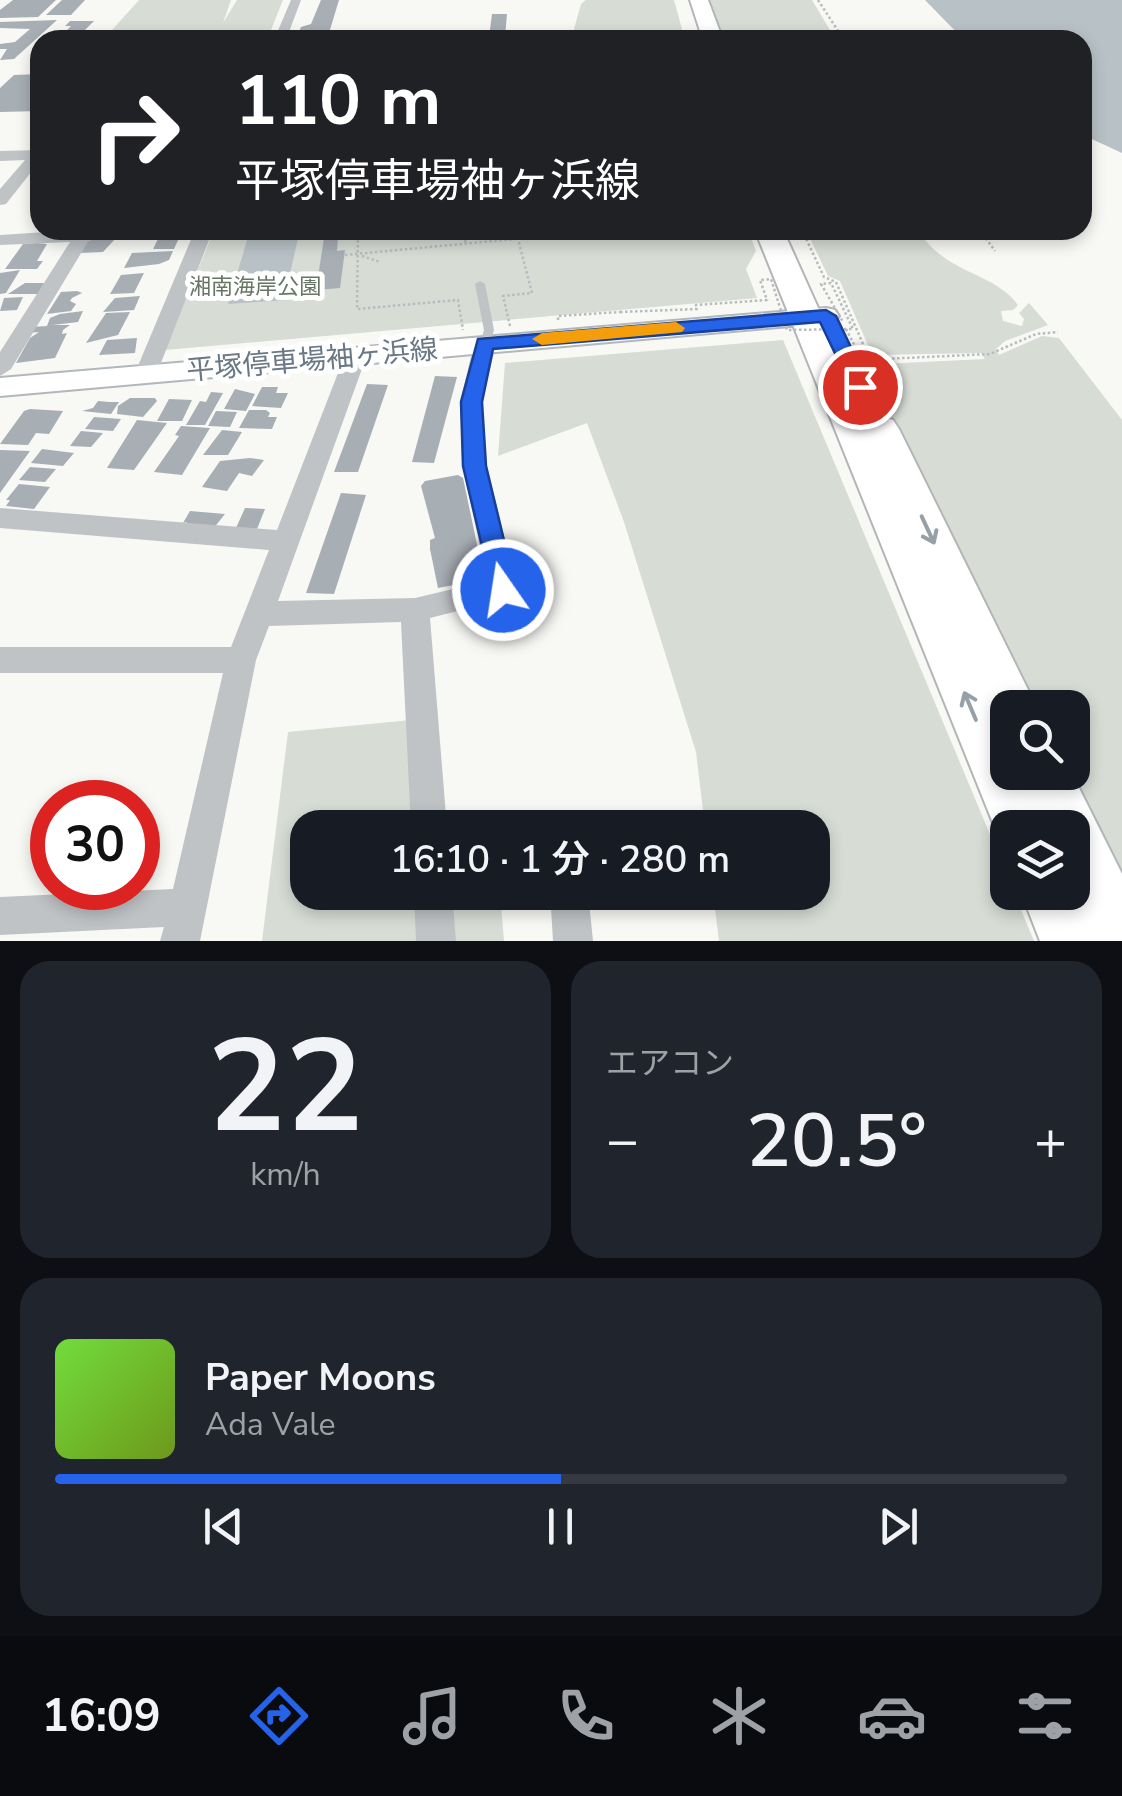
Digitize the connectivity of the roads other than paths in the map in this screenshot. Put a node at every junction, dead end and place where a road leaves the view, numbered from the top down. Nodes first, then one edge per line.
1 (296, 0) edge
2 (688, 0) edge
3 (699, 0) edge
4 (284, 30) edge
5 (697, 30) edge
6 (710, 30) edge
7 (30, 155) edge
8 (0, 156) edge
9 (30, 164) edge
10 (0, 200) edge
11 (30, 238) edge
12 (0, 240) edge
13 (80, 240) edge
14 (200, 240) edge
15 (776, 240) edge
16 (794, 240) edge
17 (480, 284) dead end
18 (836, 323) junction
19 (474, 338) junction
20 (356, 355) junction
21 (0, 370) edge
22 (146, 373) junction
23 (0, 387) edge
24 (0, 518) edge
25 (285, 541) junction
26 (414, 610) junction
27 (257, 614) junction
28 (0, 660) edge
29 (241, 660) junction
30 (1004, 690) edge
31 (427, 810) edge
32 (1015, 810) edge
33 (1090, 873) edge
34 (434, 910) edge
35 (570, 910) edge
36 (1058, 910) edge
37 (0, 916) edge
38 (184, 924) edge
39 (1122, 940) edge
40 (436, 941) edge
41 (572, 941) edge
42 (1071, 941) edge

1 - 4 street
2 - 5 highway
3 - 6 highway
7 - 8 street
9 - 10 street
11 - 12 street
13 - 21 street
14 - 22 street
15 - 18 highway
16 - 18 highway
17 - 19 lane
18 - 19 main road, 平塚停車場袖ヶ浜線
18 -> 30 highway
32 -> 18 highway
19 - 20 main road, 平塚停車場袖ヶ浜線
19 - 26 street
20 - 22 main road, 平塚停車場袖ヶ浜線
20 - 25 street
22 - 23 main road, 平塚停車場袖ヶ浜線
24 - 25 street
25 - 27 street
26 - 27 street
26 - 31 street
27 - 29 street
28 - 29 street
29 - 38 street
33 - 39 highway
34 - 40 street
35 - 41 street
36 - 42 highway
37 - 38 street

